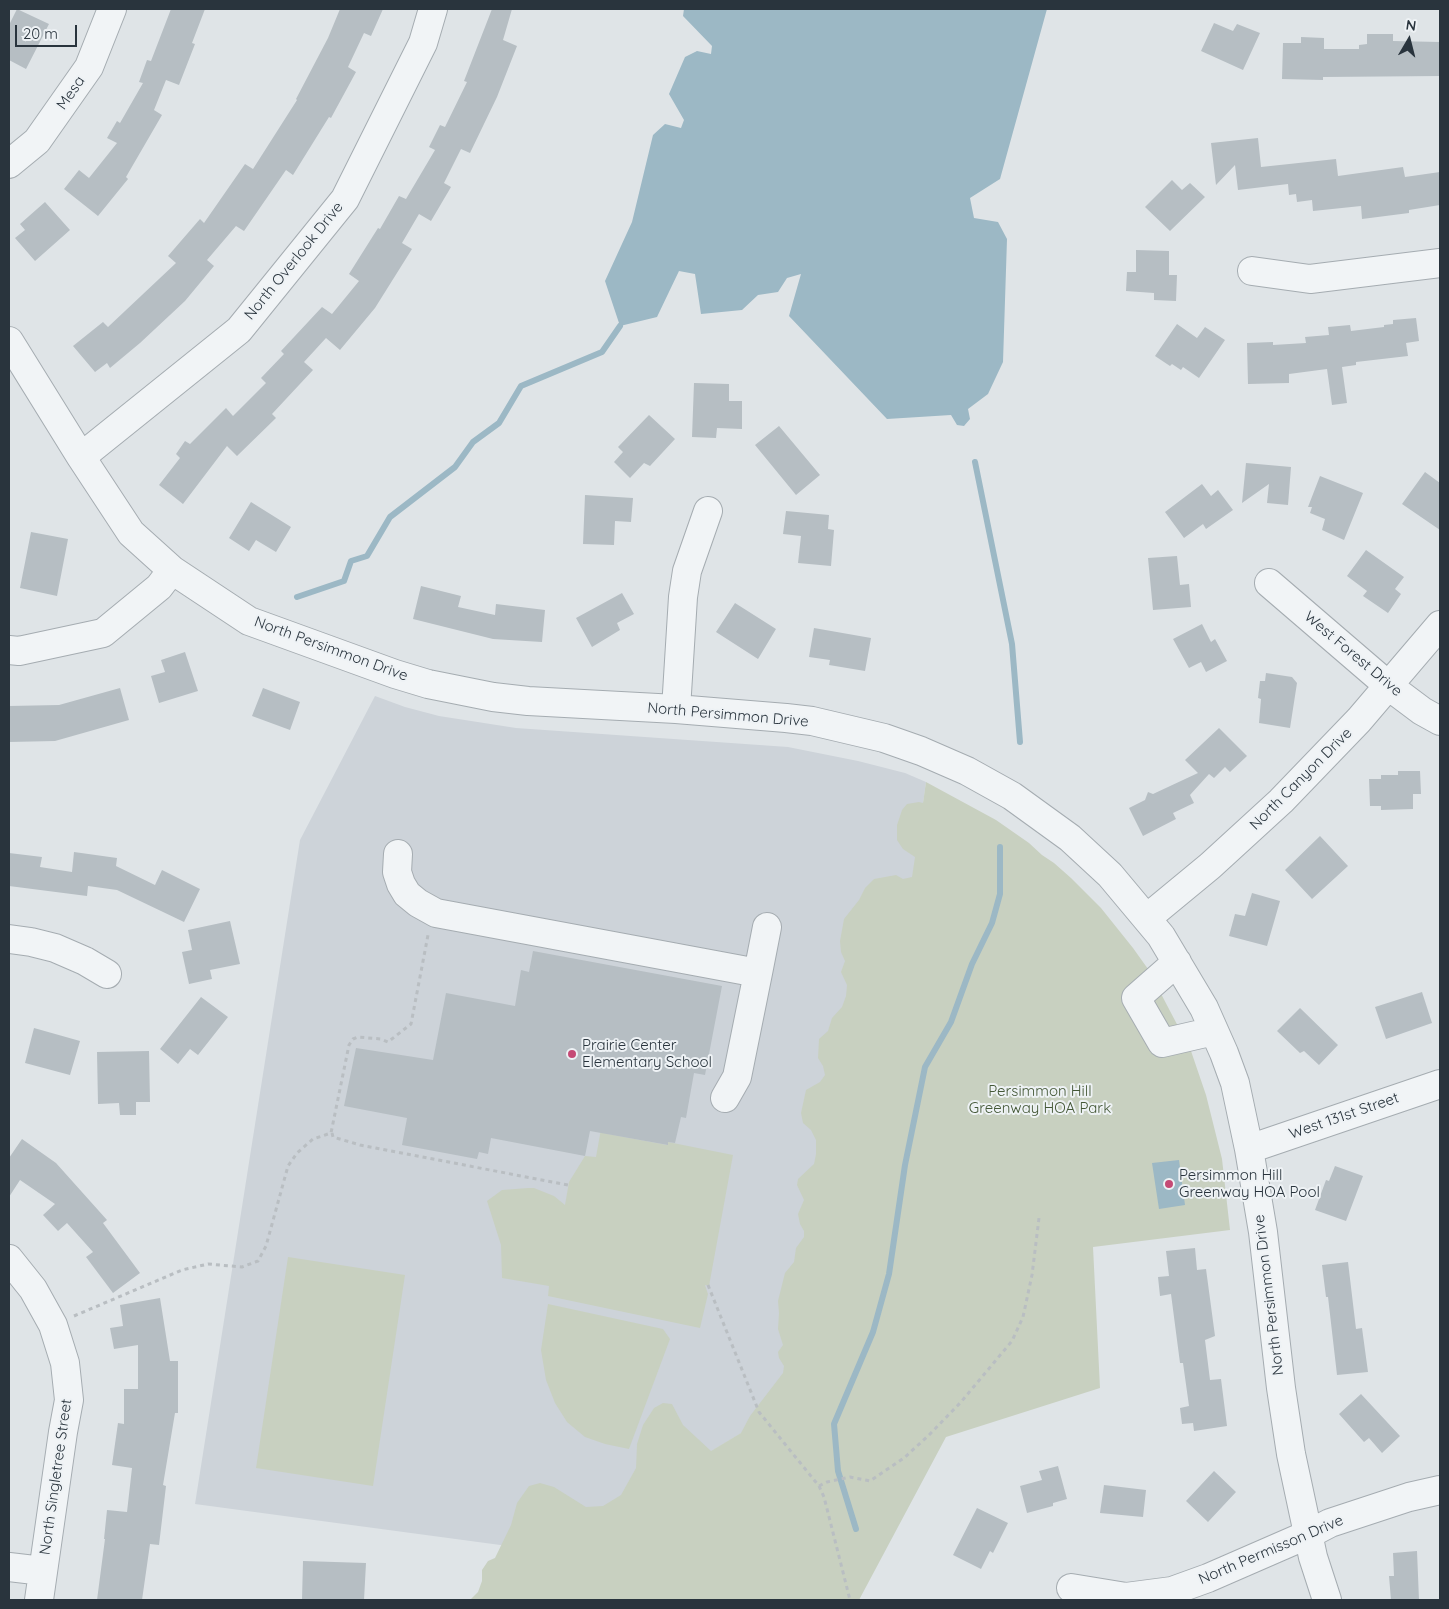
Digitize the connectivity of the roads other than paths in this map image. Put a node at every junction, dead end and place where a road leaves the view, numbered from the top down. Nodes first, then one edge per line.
1 (112, 9) edge
2 (433, 9) edge
3 (9, 164) edge
4 (1440, 263) edge
5 (1252, 271) dead end
6 (9, 341) edge
7 (80, 457) junction
8 (708, 511) dead end
9 (172, 570) junction
10 (1269, 583) dead end
11 (1440, 625) edge
12 (9, 650) edge
13 (1390, 686) junction
14 (676, 709) junction
15 (1440, 721) edge
16 (398, 854) dead end
17 (1147, 918) junction
18 (767, 927) dead end
19 (9, 939) edge
20 (1177, 962) junction
21 (758, 973) junction
22 (107, 974) dead end
23 (1214, 1031) junction
24 (1440, 1084) edge
25 (725, 1098) dead end
26 (1249, 1149) junction
27 (9, 1259) edge
28 (1440, 1490) edge
29 (1309, 1534) junction
30 (9, 1567) edge
31 (43, 1571) junction
32 (1071, 1588) dead end
33 (39, 1600) edge
34 (1327, 1600) edge

1 - 3 street, Mesa
2 - 7 street, North Overlook Drive
4 - 5 street
6 - 7 street, North Persimmon Drive
7 - 9 street, North Persimmon Drive
8 - 14 street
9 - 12 street
9 - 14 street, North Persimmon Drive
10 - 13 street, West Forest Drive
11 - 13 street, North Canyon Drive
13 - 15 street, West Forest Drive
13 - 17 street, North Canyon Drive
14 - 17 street, North Persimmon Drive
16 - 21 street
17 - 20 street, North Persimmon Drive
18 - 21 street
19 - 22 street
20 - 23 street, North Persimmon Drive
20 - 23 street
21 - 25 street
23 - 26 street, North Persimmon Drive
24 - 26 street, West 131st Street
26 - 29 street, North Persimmon Drive
27 - 31 street, North Singletree Street
28 - 29 street, North Permisson Drive
29 - 32 street, North Permisson Drive
29 - 34 street, North Persimmon Drive
30 - 31 street
31 - 33 street, North Singletree Street

